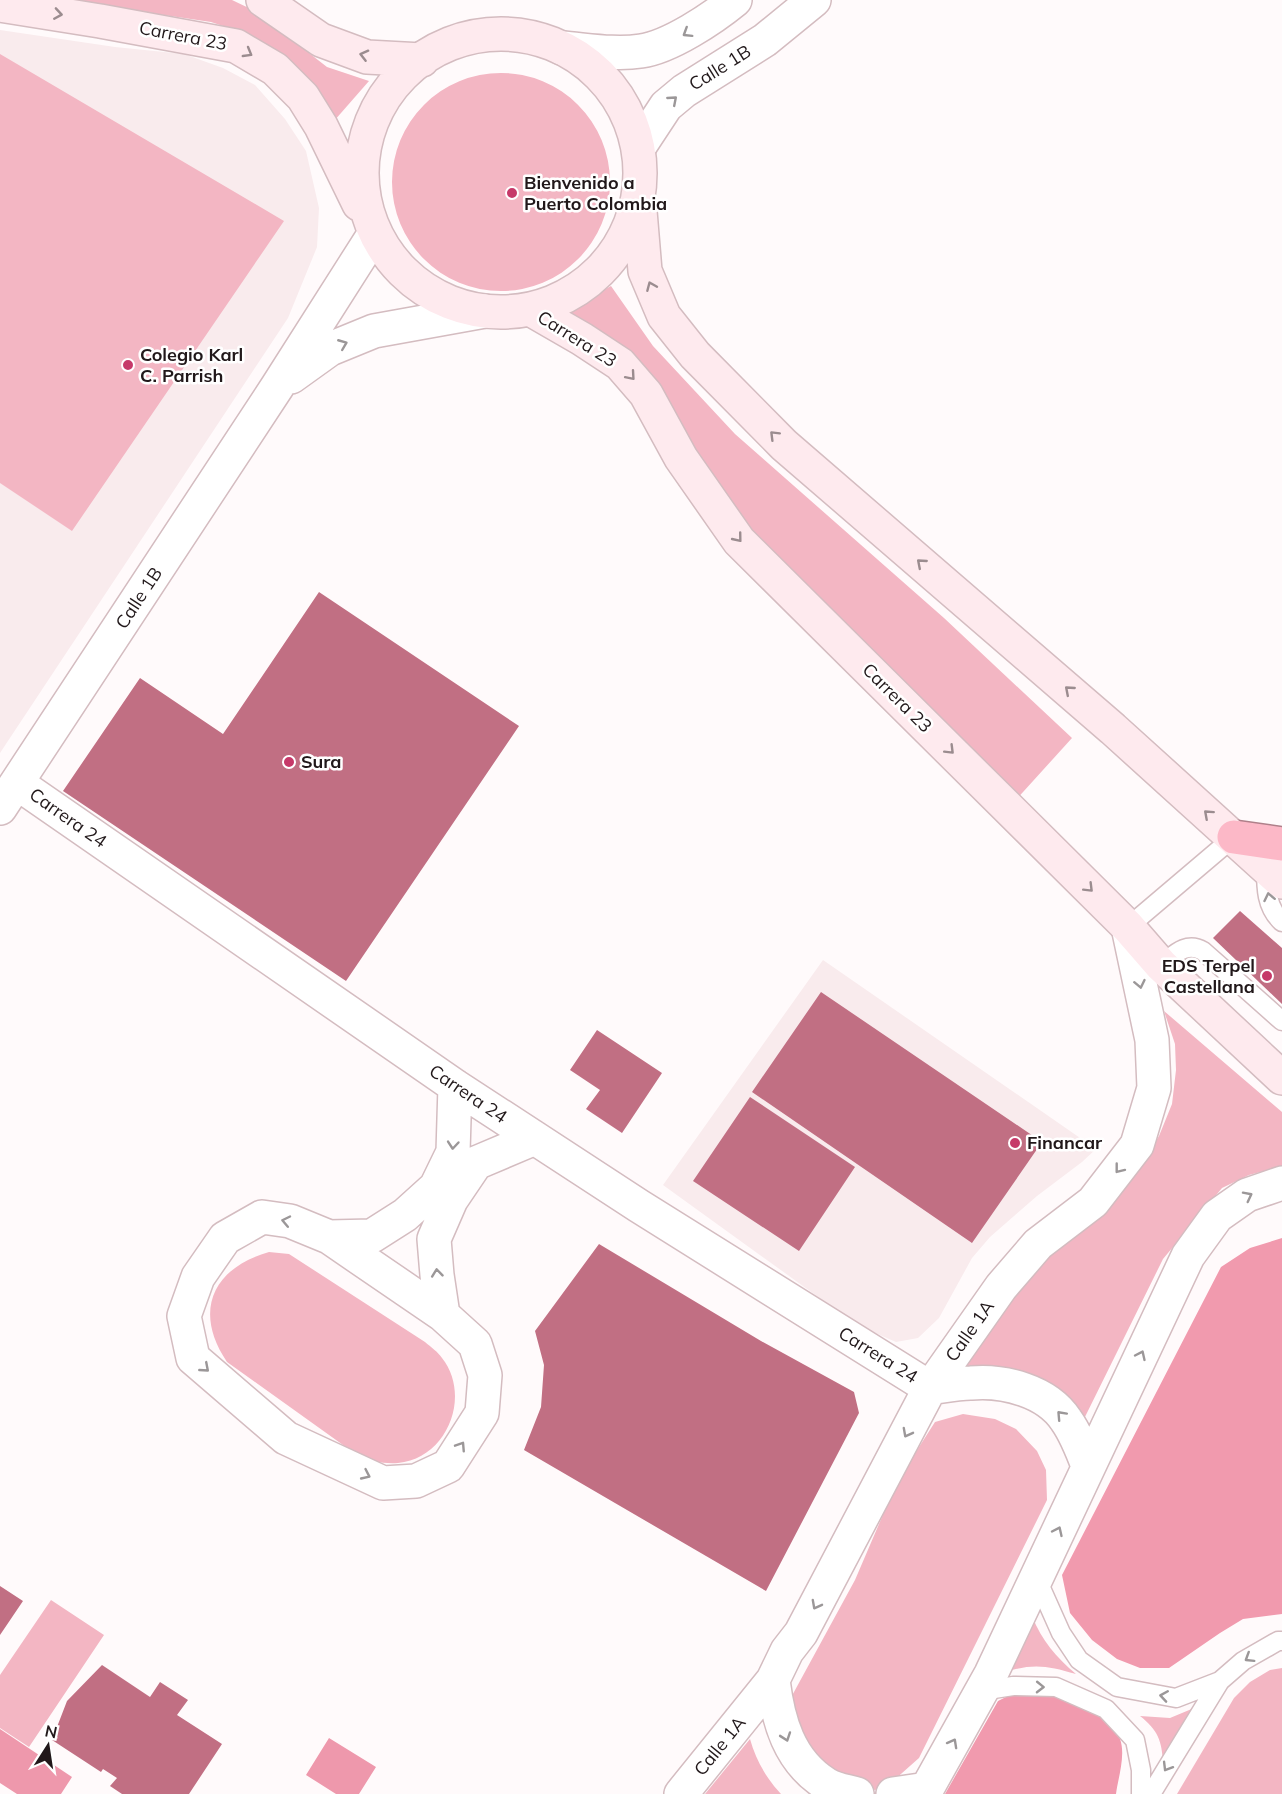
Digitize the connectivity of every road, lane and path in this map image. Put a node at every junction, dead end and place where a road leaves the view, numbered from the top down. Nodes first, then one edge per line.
1 (263, 0) edge
2 (735, 0) edge
3 (814, 0) edge
4 (0, 5) edge
5 (562, 48) junction
6 (422, 60) junction
7 (639, 147) junction
8 (639, 199) junction
9 (375, 233) junction
10 (530, 309) junction
11 (485, 311) junction
12 (277, 387) junction
13 (8, 796) edge
14 (1234, 837) junction
15 (1277, 864) edge
16 (1282, 922) edge
17 (1128, 927) junction
18 (1161, 965) junction
19 (1282, 1021) edge
20 (1282, 1078) edge
21 (455, 1086) junction
22 (536, 1138) junction
23 (1282, 1183) edge
24 (329, 1237) junction
25 (444, 1315) junction
26 (930, 1388) junction
27 (1088, 1466) junction
28 (1036, 1577) junction
29 (1282, 1641) edge
30 (773, 1680) junction
31 (1220, 1681) junction
32 (1117, 1687) junction
33 (981, 1691) junction
34 (1106, 1709) junction
35 (925, 1791) edge
36 (681, 1794) edge
37 (857, 1794) edge
38 (893, 1794) edge
39 (1141, 1794) edge
40 (1151, 1794) edge

6 -> 1 main road
2 -> 5 street
7 -> 3 street, Calle 1B
4 -> 9 main road, Carrera 23
5 - 6 main road
5 - 7 main road
6 - 9 main road
7 - 8 main road
8 - 10 main road
14 -> 8 main road
9 - 11 main road
9 - 12 street, Calle 1B
10 - 11 main road
10 -> 17 main road, Carrera 23
12 -> 11 street, Calle 1B
12 - 13 street, Calle 1B
13 - 21 street, Carrera 24
14 - 15 highway
14 - 17 lane
16 -> 15 lane
17 - 18 main road, Carrera 23
17 -> 26 street, Calle 1A
18 - 19 lane
18 - 20 main road, Carrera 23
21 - 22 street, Carrera 24
21 -> 24 street
25 -> 22 street
22 - 26 street, Carrera 24
27 -> 23 street
24 - 25 street
24 -> 25 street
27 -> 26 street
26 -> 30 street, Calle 1A
28 -> 27 street
28 - 32 lane
28 - 33 street
29 -> 31 lane
30 - 36 street, Calle 1A
30 -> 37 street
31 -> 32 lane
31 -> 40 lane
32 - 34 lane
33 -> 34 lane
35 -> 33 street
34 - 39 lane
35 - 38 street

